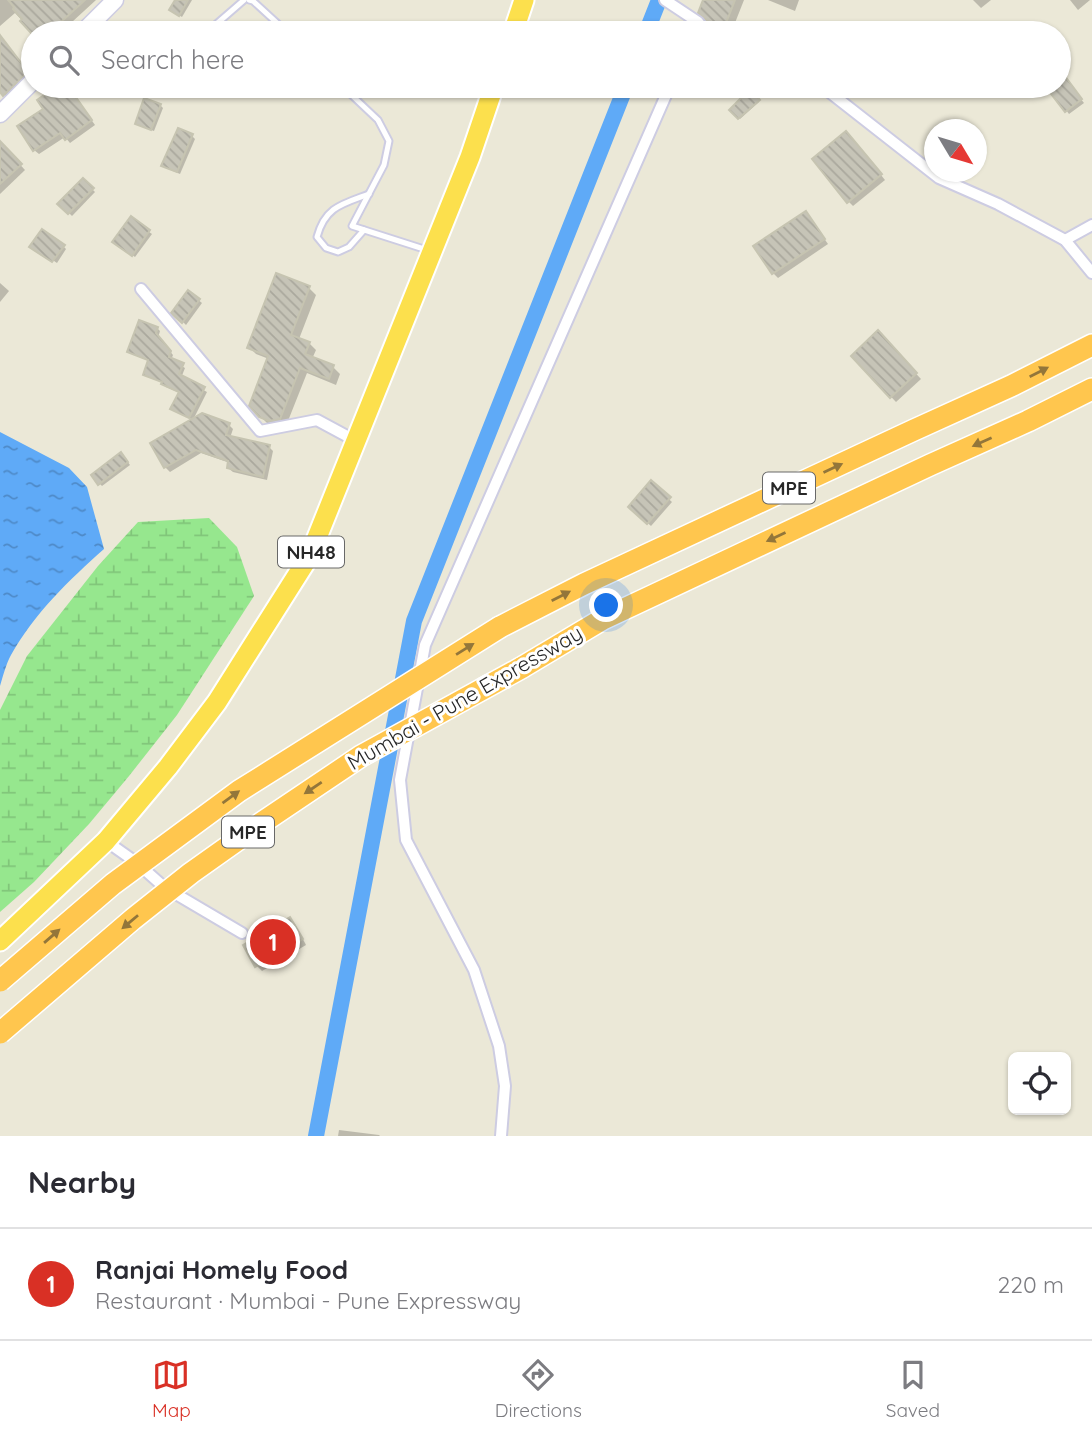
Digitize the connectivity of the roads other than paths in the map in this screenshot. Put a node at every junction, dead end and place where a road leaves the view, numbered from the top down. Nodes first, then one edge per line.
1 (115, 0) edge
2 (244, 0) edge
3 (249, 0) edge
4 (524, 0) edge
5 (665, 0) edge
6 (94, 21) edge
7 (220, 21) edge
8 (275, 21) edge
9 (517, 21) edge
10 (696, 21) edge
11 (21, 93) edge
12 (355, 98) edge
13 (490, 98) edge
14 (665, 98) edge
15 (837, 98) edge
16 (0, 114) edge
17 (369, 194) junction
18 (1092, 225) edge
19 (364, 230) junction
20 (1065, 240) junction
21 (432, 251) junction
22 (1092, 274) edge
23 (141, 289) dead end
24 (1085, 348) edge
25 (1090, 390) edge
26 (356, 442) junction
27 (106, 841) junction
28 (242, 933) dead end
29 (0, 941) edge
30 (0, 981) edge
31 (0, 1033) edge
32 (501, 1136) edge

1 - 6 main road
2 - 7 lane
3 - 8 lane
4 - 9 highway
5 - 10 street
11 - 16 main road
12 - 17 lane
13 - 21 highway, NH48
14 - 32 street
15 - 20 street
17 - 19 lane
17 - 19 lane
18 - 20 street
19 - 21 lane
20 - 22 street
21 - 26 highway, NH48
23 - 26 street
30 -> 24 highway, Mumbai - Pune Expressway / MPE, bridge
25 -> 31 highway, Mumbai - Pune Expressway / MPE, bridge
26 - 27 highway, NH48
27 - 28 street
27 - 29 highway, NH48

